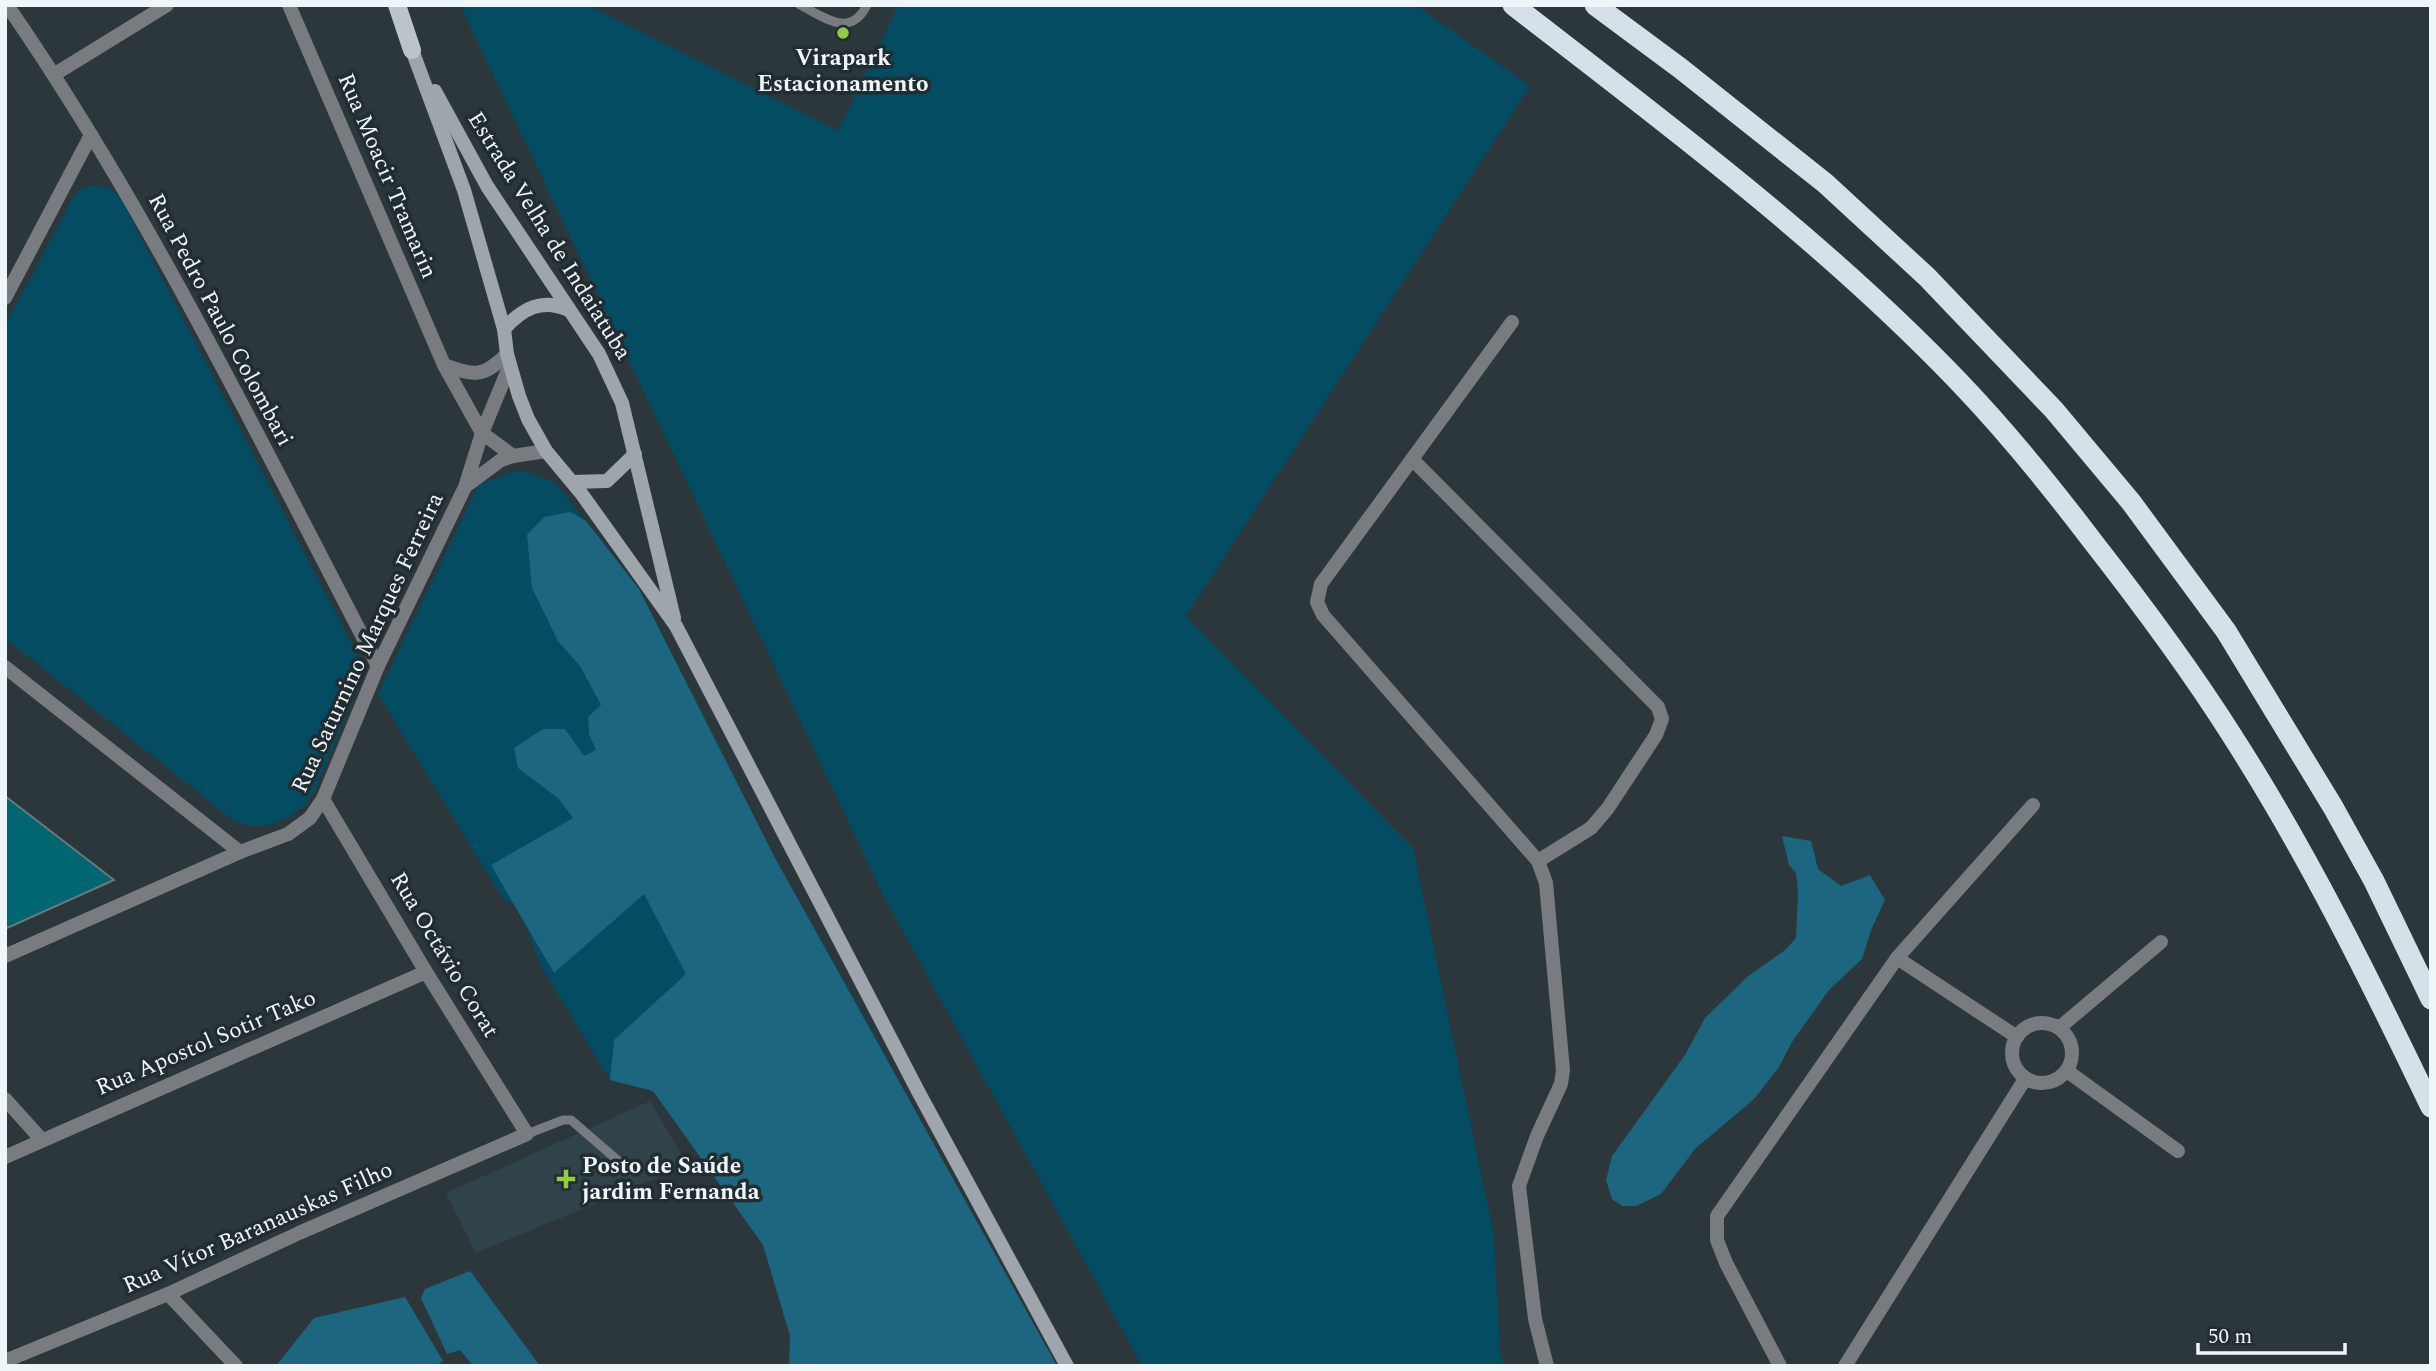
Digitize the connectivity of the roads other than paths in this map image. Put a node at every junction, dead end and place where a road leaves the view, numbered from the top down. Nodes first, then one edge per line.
1 (7, 5) edge
2 (167, 5) edge
3 (289, 5) edge
4 (397, 5) edge
5 (800, 5) edge
6 (867, 5) edge
7 (1513, 5) edge
8 (1595, 5) edge
9 (412, 50) junction
10 (55, 74) junction
11 (91, 135) junction
12 (5, 298) edge
13 (569, 310) junction
14 (1512, 322) dead end
15 (504, 329) junction
16 (508, 360) junction
17 (444, 365) junction
18 (482, 433) junction
19 (546, 451) junction
20 (635, 454) junction
21 (513, 456) junction
22 (1412, 459) junction
23 (573, 482) junction
24 (465, 487) junction
25 (676, 625) junction
26 (378, 666) junction
27 (5, 667) edge
28 (323, 799) junction
29 (2033, 805) dead end
30 (240, 852) junction
31 (1538, 861) junction
32 (2161, 942) dead end
33 (5, 956) edge
34 (1897, 958) junction
35 (426, 972) junction
36 (2431, 999) edge
37 (2059, 1028) junction
38 (2017, 1037) junction
39 (2067, 1070) junction
40 (2025, 1079) junction
41 (5, 1099) edge
42 (2431, 1107) edge
43 (527, 1134) junction
44 (41, 1139) junction
45 (2179, 1151) dead end
46 (5, 1157) edge
47 (630, 1171) dead end
48 (168, 1294) junction
49 (5, 1361) edge
50 (236, 1366) edge
51 (1067, 1366) edge
52 (1547, 1366) edge
53 (1780, 1366) edge
54 (1844, 1366) edge

1 - 10 street, Rua Pedro Paulo Colombari
2 - 10 street
3 - 17 street, Rua Moacir Tramarin
4 - 9 main road
5 - 6 lane
7 - 42 highway
8 - 36 highway
9 - 13 main road, Estrada Velha de Indaiatuba
9 - 15 main road, Estrada Velha de Indaiatuba
10 - 11 street, Rua Pedro Paulo Colombari
11 - 12 street
11 - 26 street, Rua Pedro Paulo Colombari
13 - 15 main road
13 - 20 main road, Estrada Velha de Indaiatuba
14 - 22 street
15 - 16 main road, Estrada Velha de Indaiatuba
16 - 17 street
16 - 18 street, Rua Saturnino Marques Ferreira
16 - 19 main road, Estrada Velha de Indaiatuba
17 - 18 street, Rua Moacir Tramarin
18 - 21 street
18 - 24 street, Rua Saturnino Marques Ferreira
19 - 21 street
19 - 23 main road, Estrada Velha de Indaiatuba
20 - 23 main road
20 - 25 main road, Estrada Velha de Indaiatuba
21 - 24 street, Rua Saturnino Marques Ferreira
22 - 31 street
22 - 31 street
23 - 25 main road, Estrada Velha de Indaiatuba
24 - 26 street, Rua Saturnino Marques Ferreira
25 - 51 main road
26 - 28 street, Rua Saturnino Marques Ferreira
27 - 30 street
28 - 30 street, Rua Saturnino Marques Ferreira
28 - 35 street, Rua Octávio Corat
29 - 34 street
30 - 33 street, Rua Saturnino Marques Ferreira
31 - 52 street
32 - 37 street
34 - 38 street
34 - 53 street
35 - 43 street, Rua Octávio Corat
35 - 44 street, Rua Apostol Sotir Tako
37 - 38 street
37 - 39 street
38 - 40 street
39 - 40 street
39 - 45 street
40 - 54 street
41 - 44 street
43 - 47 lane
43 - 48 street, Rua Vítor Baranauskas Filho
44 - 46 street, Rua Apostol Sotir Tako
48 - 49 street, Rua Vítor Baranauskas Filho
48 - 50 street

